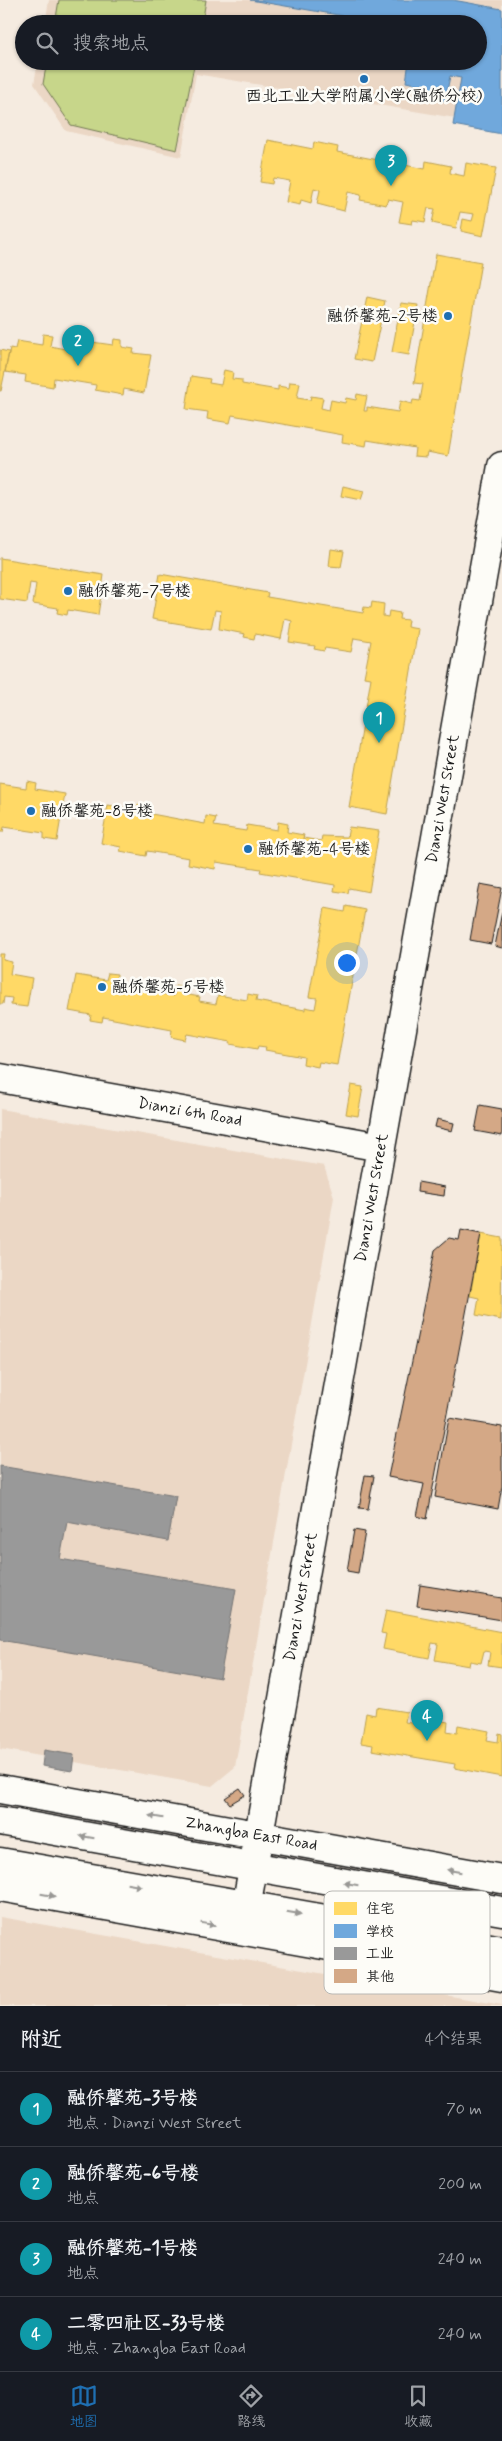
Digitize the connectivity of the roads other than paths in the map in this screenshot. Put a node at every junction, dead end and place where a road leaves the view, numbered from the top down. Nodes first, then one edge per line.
1 (502, 466) edge
2 (0, 1078) edge
3 (381, 1147) junction
4 (0, 1789) edge
5 (0, 1821) edge
6 (258, 1834) junction
7 (253, 1866) junction
8 (502, 1880) edge
9 (2, 1881) edge
10 (391, 1891) edge
11 (246, 1904) junction
12 (324, 1918) edge
13 (242, 1930) junction
14 (324, 1945) edge

1 - 3 street, Dianzi West Street
2 - 3 street, Dianzi 6th Road
3 - 6 street, Dianzi West Street
6 -> 4 street, Zhangba East Road
7 -> 5 street, Zhangba East Road
6 - 7 street, Dianzi West Street
8 -> 6 street, Zhangba East Road
10 -> 7 street, Zhangba East Road
7 - 11 street, Dianzi West Street
9 -> 11 street
9 -> 13 street
11 -> 12 street
11 - 13 street, Dianzi West Street
13 - 14 street

